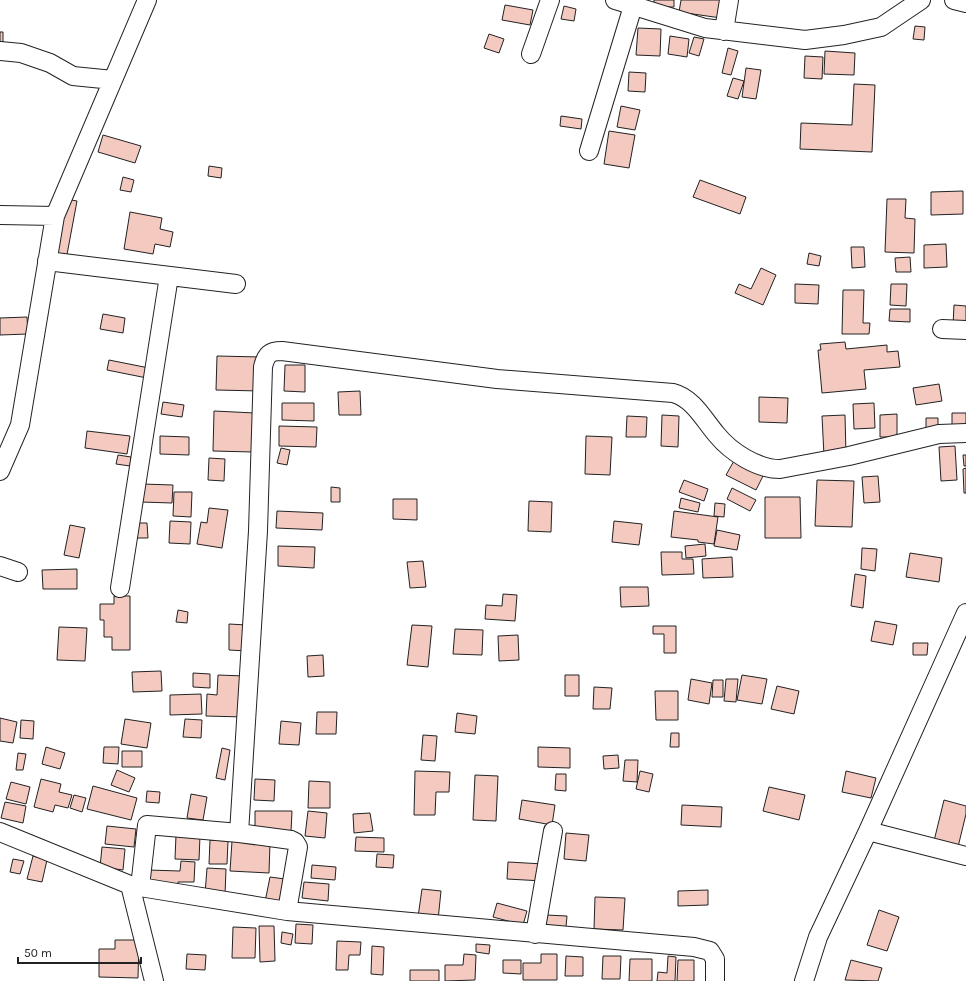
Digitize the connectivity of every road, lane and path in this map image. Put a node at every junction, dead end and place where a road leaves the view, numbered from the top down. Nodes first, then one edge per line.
1 (147, 0) edge
2 (550, 0) edge
3 (615, 0) edge
4 (728, 0) edge
5 (921, 0) edge
6 (954, 0) edge
7 (966, 3) edge
8 (633, 6) junction
9 (724, 30) junction
10 (0, 51) edge
11 (531, 54) dead end
12 (113, 80) junction
13 (589, 151) dead end
14 (0, 215) edge
15 (55, 216) junction
16 (48, 261) junction
17 (169, 276) junction
18 (236, 284) dead end
19 (942, 329) dead end
20 (966, 330) edge
21 (966, 433) edge
22 (0, 471) edge
23 (0, 566) edge
24 (18, 572) dead end
25 (120, 588) dead end
26 (966, 613) edge
27 (553, 831) dead end
28 (868, 831) junction
29 (0, 832) edge
30 (239, 833) junction
31 (966, 856) edge
32 (135, 886) junction
33 (287, 911) junction
34 (535, 934) junction
35 (154, 981) edge
36 (715, 981) edge
37 (804, 981) edge

1 - 12 street
2 - 11 street
3 - 8 street
4 - 9 street
5 - 9 street
6 - 7 street
8 - 9 street
8 - 13 street
10 - 12 street
12 - 15 street
14 - 15 street
15 - 16 street
16 - 17 street
16 - 22 street
17 - 18 street
17 - 25 street
19 - 20 street
21 - 30 street
23 - 24 street
26 - 28 street
27 - 34 street
28 - 31 street
28 - 37 street
29 - 32 street
30 - 32 street
30 - 33 street
32 - 33 street
32 - 35 street
33 - 34 street
34 - 36 street

